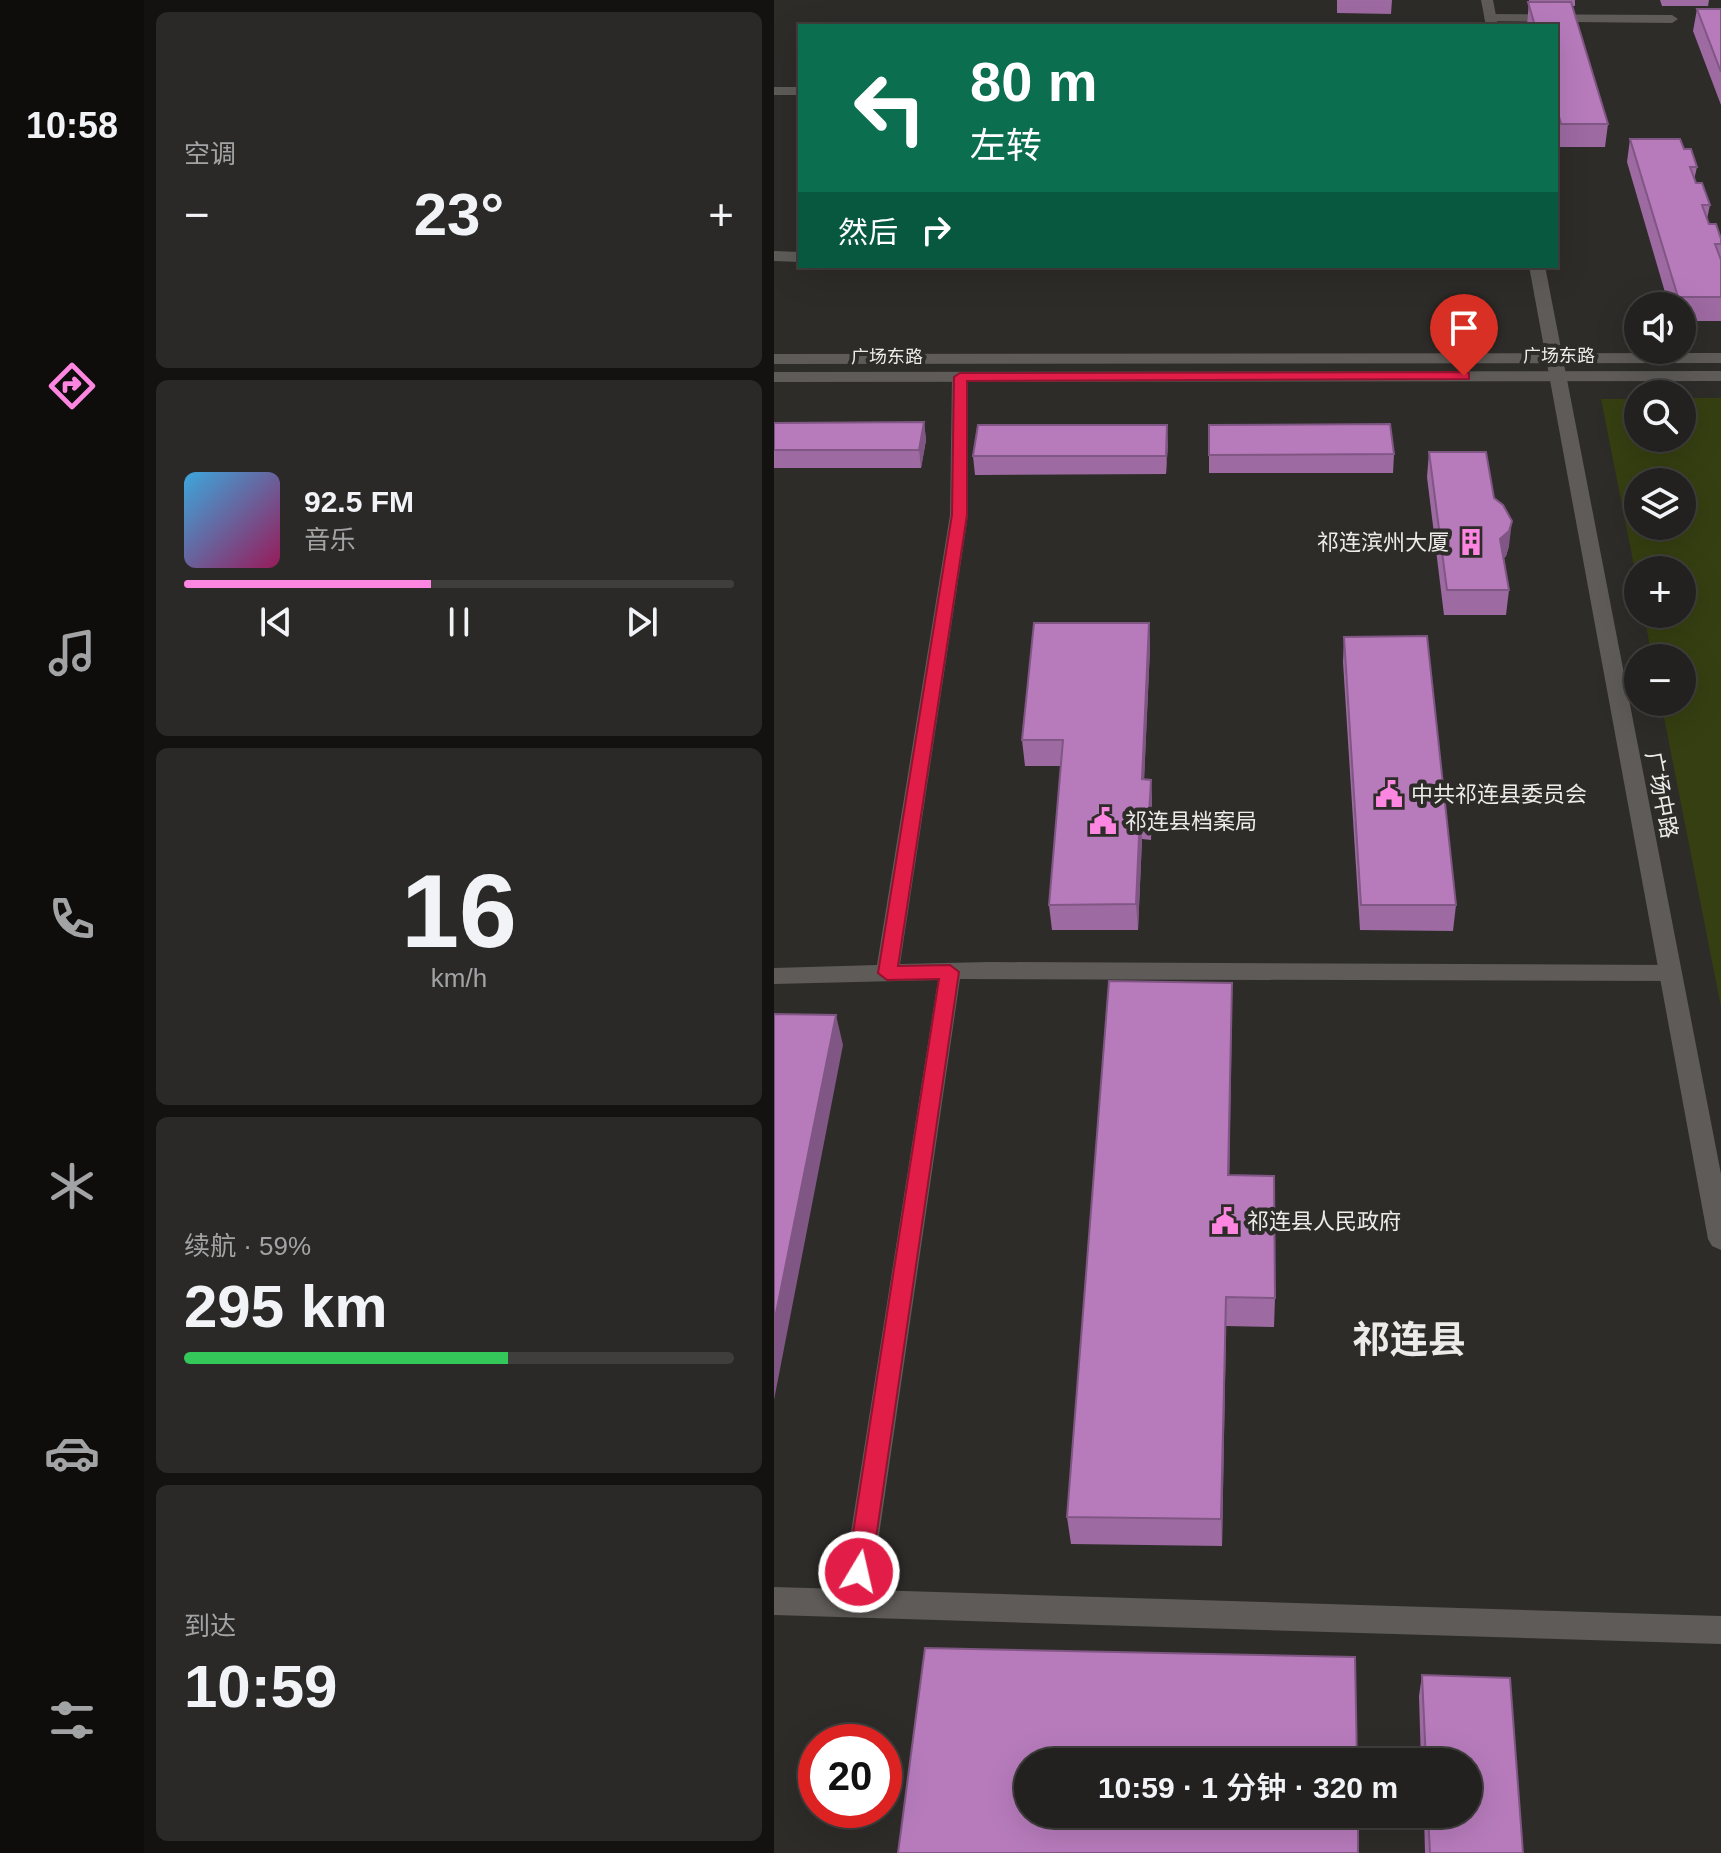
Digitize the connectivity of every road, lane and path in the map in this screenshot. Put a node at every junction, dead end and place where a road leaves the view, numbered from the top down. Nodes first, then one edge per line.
1 (1487, 0) edge
2 (1672, 19) dead end
3 (1491, 22) edge
4 (774, 91) edge
5 (798, 91) edge
6 (774, 256) edge
7 (798, 257) edge
8 (1537, 268) edge
9 (1721, 358) edge
10 (774, 359) edge
11 (1556, 367) junction
12 (1721, 376) edge
13 (774, 377) edge
14 (960, 377) junction
15 (950, 972) junction
16 (887, 973) junction
17 (1671, 973) junction
18 (774, 976) edge
19 (1721, 1239) edge
20 (774, 1601) edge
21 (854, 1604) junction
22 (1721, 1630) edge

1 - 3 street
2 - 3 street
4 - 5 street
6 - 7 street
8 - 11 street, 广场中路
9 - 11 street, 广场东路
10 - 11 street, 广场东路
11 - 12 street, 广场东路
11 - 14 street, 广场东路
11 - 17 street, 广场中路
13 - 14 street, 广场东路
14 - 16 street
15 - 16 street
15 - 17 street
15 - 21 street
16 - 18 street
17 - 19 street, 广场中路
20 - 21 street
21 - 22 street

